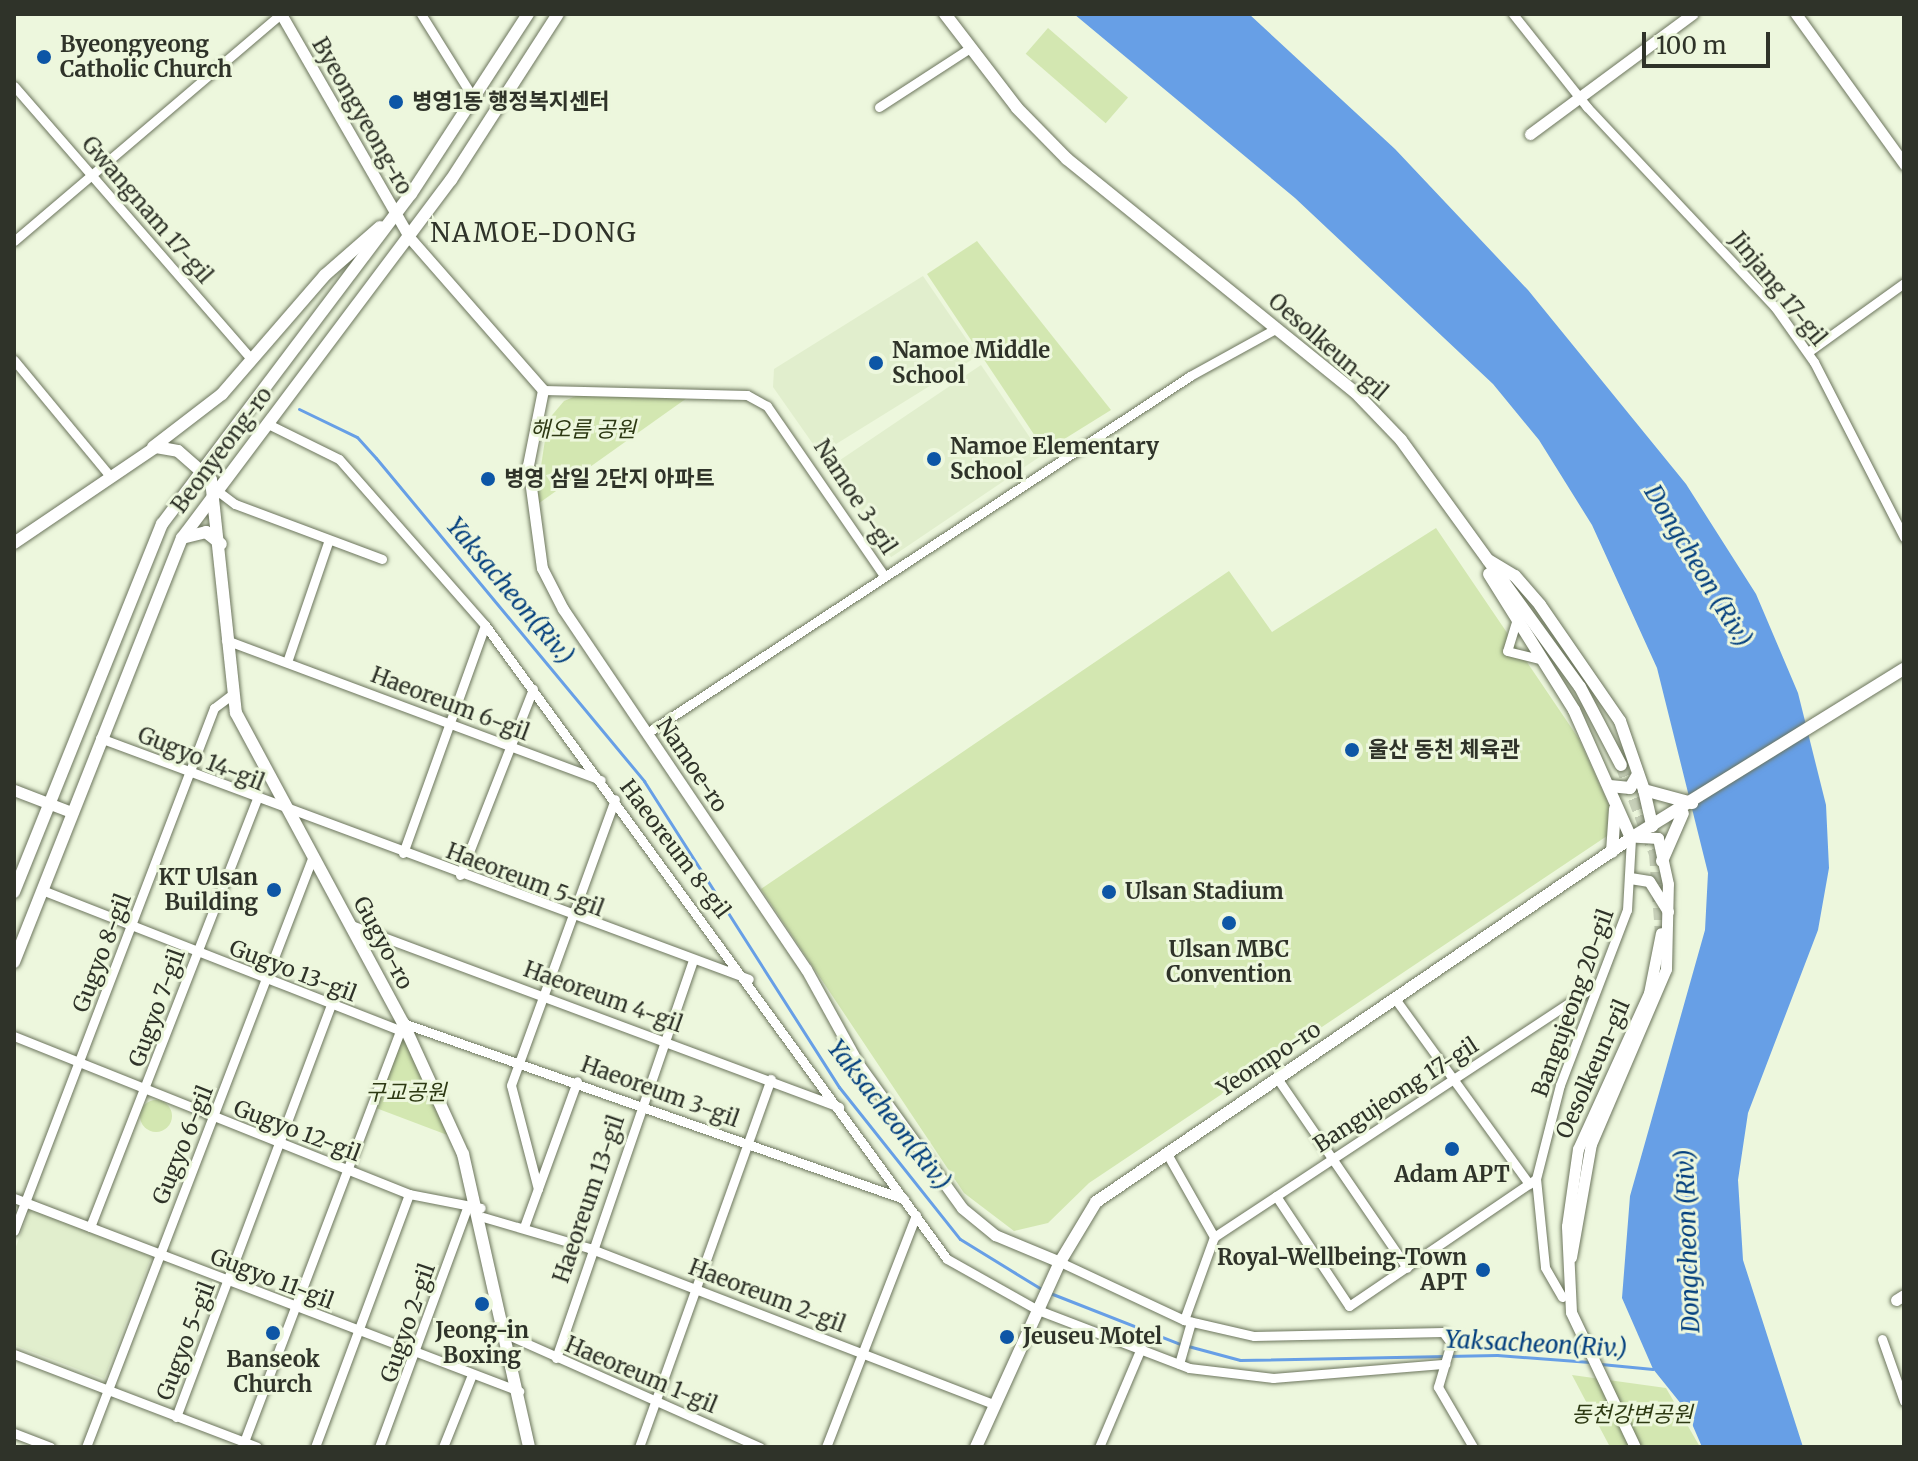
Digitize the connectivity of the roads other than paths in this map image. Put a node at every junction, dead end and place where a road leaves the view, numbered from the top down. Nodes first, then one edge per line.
1 (281, 14) edge
2 (421, 14) edge
3 (528, 14) edge
4 (558, 14) edge
5 (945, 14) edge
6 (1513, 14) edge
7 (1692, 14) edge
8 (1796, 14) edge
9 (970, 48) junction
10 (14, 86) edge
11 (1578, 96) junction
12 (474, 99) junction
13 (879, 107) dead end
14 (1530, 134) dead end
15 (1904, 164) edge
16 (90, 173) junction
17 (395, 215) junction
18 (409, 237) junction
19 (14, 241) edge
20 (1904, 283) edge
21 (1277, 328) junction
22 (1808, 352) junction
23 (14, 360) edge
24 (252, 360) junction
25 (543, 390) junction
26 (266, 423) junction
27 (148, 450) junction
28 (200, 466) junction
29 (110, 476) junction
30 (215, 489) junction
31 (1904, 537) edge
32 (182, 538) junction
33 (328, 542) junction
34 (14, 543) edge
35 (221, 544) junction
36 (1482, 557) junction
37 (382, 559) dead end
38 (883, 574) junction
39 (1516, 622) junction
40 (485, 625) junction
41 (225, 639) junction
42 (1542, 660) junction
43 (287, 662) junction
44 (1904, 669) edge
45 (533, 689) junction
46 (231, 695) junction
47 (452, 724) junction
48 (647, 733) junction
49 (100, 738) junction
50 (509, 746) junction
51 (1621, 765) tunnel mouth
52 (190, 774) junction
53 (1638, 774) junction
54 (601, 780) junction
55 (1610, 786) junction
56 (14, 790) edge
57 (1644, 790) junction
58 (615, 799) junction
59 (256, 801) junction
60 (1615, 802) junction
61 (48, 803) junction
62 (1690, 805) junction
63 (71, 812) junction
64 (289, 813) junction
65 (1652, 826) junction
66 (1631, 838) junction
67 (1612, 852) junction
68 (403, 853) junction
69 (313, 856) junction
70 (1662, 861) junction
71 (460, 875) junction
72 (1630, 878) junction
73 (42, 890) junction
74 (14, 892) edge
75 (1670, 915) junction
76 (573, 917) junction
77 (351, 925) junction
78 (131, 928) junction
79 (1661, 933) tunnel mouth
80 (196, 953) junction
81 (14, 962) edge
82 (692, 962) junction
83 (267, 979) junction
84 (749, 979) junction
85 (1597, 984) junction
86 (546, 996) junction
87 (1396, 1000) junction
88 (330, 1007) junction
89 (401, 1026) junction
90 (14, 1036) edge
91 (662, 1039) junction
92 (521, 1061) junction
93 (78, 1064) junction
94 (1277, 1078) junction
95 (771, 1079) junction
96 (1452, 1080) junction
97 (577, 1081) junction
98 (146, 1091) junction
99 (641, 1104) junction
100 (839, 1107) junction
101 (214, 1118) junction
102 (282, 1142) junction
103 (745, 1142) junction
104 (1166, 1152) junction
105 (1333, 1158) junction
106 (348, 1170) junction
107 (1533, 1182) junction
108 (538, 1189) junction
109 (409, 1194) junction
110 (1276, 1196) junction
111 (14, 1198) edge
112 (904, 1199) junction
113 (25, 1202) junction
114 (466, 1210) junction
115 (482, 1213) junction
116 (916, 1215) junction
117 (90, 1227) junction
118 (524, 1227) junction
119 (14, 1231) edge
120 (1214, 1237) junction
121 (589, 1248) junction
122 (159, 1254) junction
123 (1571, 1258) junction
124 (1060, 1262) junction
125 (1407, 1268) junction
126 (227, 1281) junction
127 (695, 1288) junction
128 (1562, 1297) dead end
129 (293, 1308) junction
130 (1038, 1310) junction
131 (1188, 1321) junction
132 (357, 1332) junction
133 (508, 1335) junction
134 (1882, 1339) dead end
135 (1141, 1348) junction
136 (867, 1353) junction
137 (14, 1354) edge
138 (415, 1356) junction
139 (556, 1358) junction
140 (1179, 1364) junction
141 (1445, 1364) junction
142 (471, 1377) junction
143 (107, 1389) junction
144 (519, 1391) junction
145 (657, 1399) junction
146 (1904, 1401) edge
147 (995, 1405) junction
148 (176, 1417) junction
149 (14, 1433) edge
150 (243, 1444) edge
151 (50, 1447) edge
152 (86, 1447) edge
153 (257, 1447) edge
154 (315, 1447) edge
155 (379, 1447) edge
156 (443, 1447) edge
157 (529, 1447) edge
158 (639, 1447) edge
159 (760, 1447) edge
160 (826, 1447) edge
161 (976, 1447) edge
162 (1099, 1447) edge
163 (1473, 1447) edge
164 (1635, 1447) edge

1 - 16 street
1 - 17 street, Byeongyeong-ro
2 - 12 street
3 - 12 main road, Beonyeong-ro
4 - 18 main road, Beonyeong-ro
5 - 9 main road, Oesolkeun-gil
6 - 11 street, Jinjang 17-gil
7 - 11 street
8 - 15 street
9 - 13 street
9 - 21 main road, Oesolkeun-gil
10 - 16 street, Gwangnam 17-gil
11 - 14 street
11 - 22 street, Jinjang 17-gil
12 - 17 main road, Beonyeong-ro
16 - 19 street
16 - 24 street, Gwangnam 17-gil
17 - 18 street, Byeongyeong-ro
17 - 24 main road
17 - 28 main road, Beonyeong-ro
18 - 25 street
18 - 26 main road, Beonyeong-ro
20 - 22 street
21 - 36 main road, Oesolkeun-gil
21 - 38 street, Namoe 3-gil
22 - 31 street, Jinjang 17-gil
23 - 29 street
24 - 27 main road
25 - 38 street, Namoe 3-gil
25 - 48 street, Namoe-ro
26 - 30 main road, Beonyeong-ro
26 - 40 street, Haeoreum 8-gil
27 - 28 main road
27 - 29 main road
28 - 30 main road, Gugyo-ro
28 - 61 main road, Beonyeong-ro
29 - 34 main road
30 - 32 main road, Beonyeong-ro
30 - 33 street
30 - 35 main road, Gugyo-ro
32 - 35 main road
32 - 49 main road, Beonyeong-ro
33 - 37 street
33 - 43 street
35 - 41 main road, Gugyo-ro
36 - 39 main road
36 - 51 main road, Oesolkeun-gil
36 - 53 main road
38 - 48 street
39 - 42 main road
39 - 42 street
40 - 45 street, Haeoreum 8-gil
40 - 47 street
41 - 43 street, Haeoreum 6-gil
41 - 46 main road, Gugyo-ro
42 - 55 main road
43 - 47 street, Haeoreum 6-gil
44 - 62 main road, Yeompo-ro
45 - 50 street
45 - 54 street, Haeoreum 8-gil
46 - 52 street, Gugyo 8-gil
46 - 64 main road, Gugyo-ro
47 - 50 street, Haeoreum 6-gil
47 - 68 street
48 - 124 street, Namoe-ro
49 - 52 street, Gugyo 14-gil
49 - 63 main road, Beonyeong-ro
50 - 54 street, Haeoreum 6-gil
50 - 71 street
52 - 59 street, Gugyo 14-gil
52 - 78 street, Gugyo 8-gil
53 - 55 main road
53 - 57 main road
54 - 58 street, Haeoreum 8-gil
55 - 60 main road
56 - 61 street
57 - 62 main road
57 - 65 main road
58 - 76 street
58 - 84 street, Haeoreum 8-gil
59 - 64 street, Gugyo 14-gil
59 - 80 street, Gugyo 7-gil
60 - 66 main road
60 - 67 main road
61 - 63 street
61 - 74 main road, Beonyeong-ro
62 - 65 main road, Yeompo-ro
62 - 70 main road
63 - 73 main road, Beonyeong-ro
64 - 68 street, Haeoreum 5-gil
64 - 69 main road, Gugyo-ro
65 - 66 main road, Yeompo-ro
66 - 67 main road, Yeompo-ro
66 - 70 street
66 - 72 street, Bangujeong 20-gil
67 - 87 main road, Yeompo-ro
68 - 71 street, Haeoreum 5-gil
69 - 77 main road, Gugyo-ro
69 - 83 street, Gugyo 6-gil
70 - 75 street
71 - 76 street, Haeoreum 5-gil
72 - 75 street
72 - 85 street, Bangujeong 20-gil
73 - 78 street, Gugyo 13-gil
73 - 81 main road, Beonyeong-ro
75 - 123 street
76 - 82 street, Haeoreum 5-gil
76 - 86 street
77 - 86 street, Haeoreum 4-gil
77 - 89 main road, Gugyo-ro
78 - 80 street, Gugyo 13-gil
78 - 93 street, Gugyo 8-gil
79 - 123 street, Oesolkeun-gil
80 - 83 street, Gugyo 13-gil
80 - 98 street, Gugyo 7-gil
82 - 84 street, Haeoreum 5-gil
82 - 91 street, Haeoreum 13-gil
83 - 88 street, Gugyo 13-gil
83 - 101 street, Gugyo 6-gil
84 - 100 street, Haeoreum 8-gil
85 - 96 street, Bangujeong 17-gil
85 - 107 street, Bangujeong 20-gil
86 - 91 street, Haeoreum 4-gil
86 - 92 street
87 - 94 main road, Yeompo-ro
87 - 96 street
88 - 89 street, Gugyo 13-gil
88 - 102 street, Gugyo 5-gil
89 - 92 street, Haeoreum 3-gil
89 - 106 street
89 - 115 main road, Gugyo-ro
90 - 93 street, Gugyo 12-gil
91 - 95 street, Haeoreum 4-gil
91 - 99 street, Haeoreum 13-gil
92 - 97 street, Haeoreum 3-gil
92 - 108 street
93 - 98 street, Gugyo 12-gil
93 - 113 street, Gugyo 8-gil
94 - 104 main road, Yeompo-ro
94 - 105 street
95 - 100 street, Haeoreum 4-gil
95 - 103 street
96 - 105 street, Bangujeong 17-gil
96 - 107 street
97 - 99 street, Haeoreum 3-gil
97 - 108 street
98 - 101 street, Gugyo 12-gil
98 - 117 street, Gugyo 7-gil
99 - 103 street, Haeoreum 3-gil
99 - 121 street, Haeoreum 13-gil
100 - 112 street, Haeoreum 8-gil
101 - 102 street, Gugyo 12-gil
101 - 122 street, Gugyo 6-gil
102 - 106 street, Gugyo 12-gil
102 - 126 street, Gugyo 5-gil
103 - 112 street, Haeoreum 3-gil
103 - 127 street
104 - 120 street
104 - 124 main road, Yeompo-ro
105 - 110 street, Bangujeong 17-gil
105 - 125 street
106 - 109 street, Gugyo 12-gil
106 - 129 street
107 - 125 street
107 - 128 street, Bangujeong 20-gil
108 - 118 street
109 - 114 street, Gugyo 12-gil
109 - 132 street
110 - 120 street, Bangujeong 17-gil
110 - 125 street
111 - 113 street, Gugyo 11-gil
112 - 116 street, Haeoreum 8-gil
113 - 117 street, Gugyo 11-gil
113 - 119 street, Gugyo 8-gil
114 - 115 street, Gugyo 12-gil
114 - 138 street, Gugyo 2-gil
115 - 118 street, Haeoreum 2-gil
115 - 133 main road, Gugyo-ro
116 - 130 street, Haeoreum 8-gil
116 - 136 street
117 - 122 street, Gugyo 11-gil
118 - 121 street, Haeoreum 2-gil
120 - 131 street
121 - 127 street, Haeoreum 2-gil
121 - 139 street, Haeoreum 13-gil
122 - 126 street, Gugyo 11-gil
122 - 143 street, Gugyo 6-gil
123 - 164 street, Oesolkeun-gil
124 - 130 main road, Yeompo-ro
124 - 131 street
126 - 129 street, Gugyo 11-gil
126 - 148 street, Gugyo 5-gil
127 - 136 street, Haeoreum 2-gil
127 - 145 street
129 - 132 street, Gugyo 11-gil
129 - 150 street
130 - 135 street, Haeoreum 8-gil
130 - 147 main road, Yeompo-ro
131 - 140 street
131 - 141 street
132 - 138 street, Gugyo 11-gil
132 - 154 street
133 - 139 street, Haeoreum 1-gil
133 - 144 main road, Gugyo-ro
134 - 146 street
135 - 140 street, Haeoreum 8-gil
135 - 162 street
136 - 147 street, Haeoreum 2-gil
136 - 160 street
137 - 143 street
138 - 142 street, Gugyo 11-gil
138 - 155 street, Gugyo 2-gil
139 - 145 street, Haeoreum 1-gil
140 - 141 street, Haeoreum 8-gil
141 - 163 street
142 - 144 street, Gugyo 11-gil
142 - 156 street
143 - 148 street
143 - 152 street, Gugyo 6-gil
144 - 157 main road, Gugyo-ro
145 - 158 street
145 - 159 street, Haeoreum 1-gil
147 - 161 main road, Yeompo-ro
148 - 150 street
149 - 151 street
150 - 153 street

